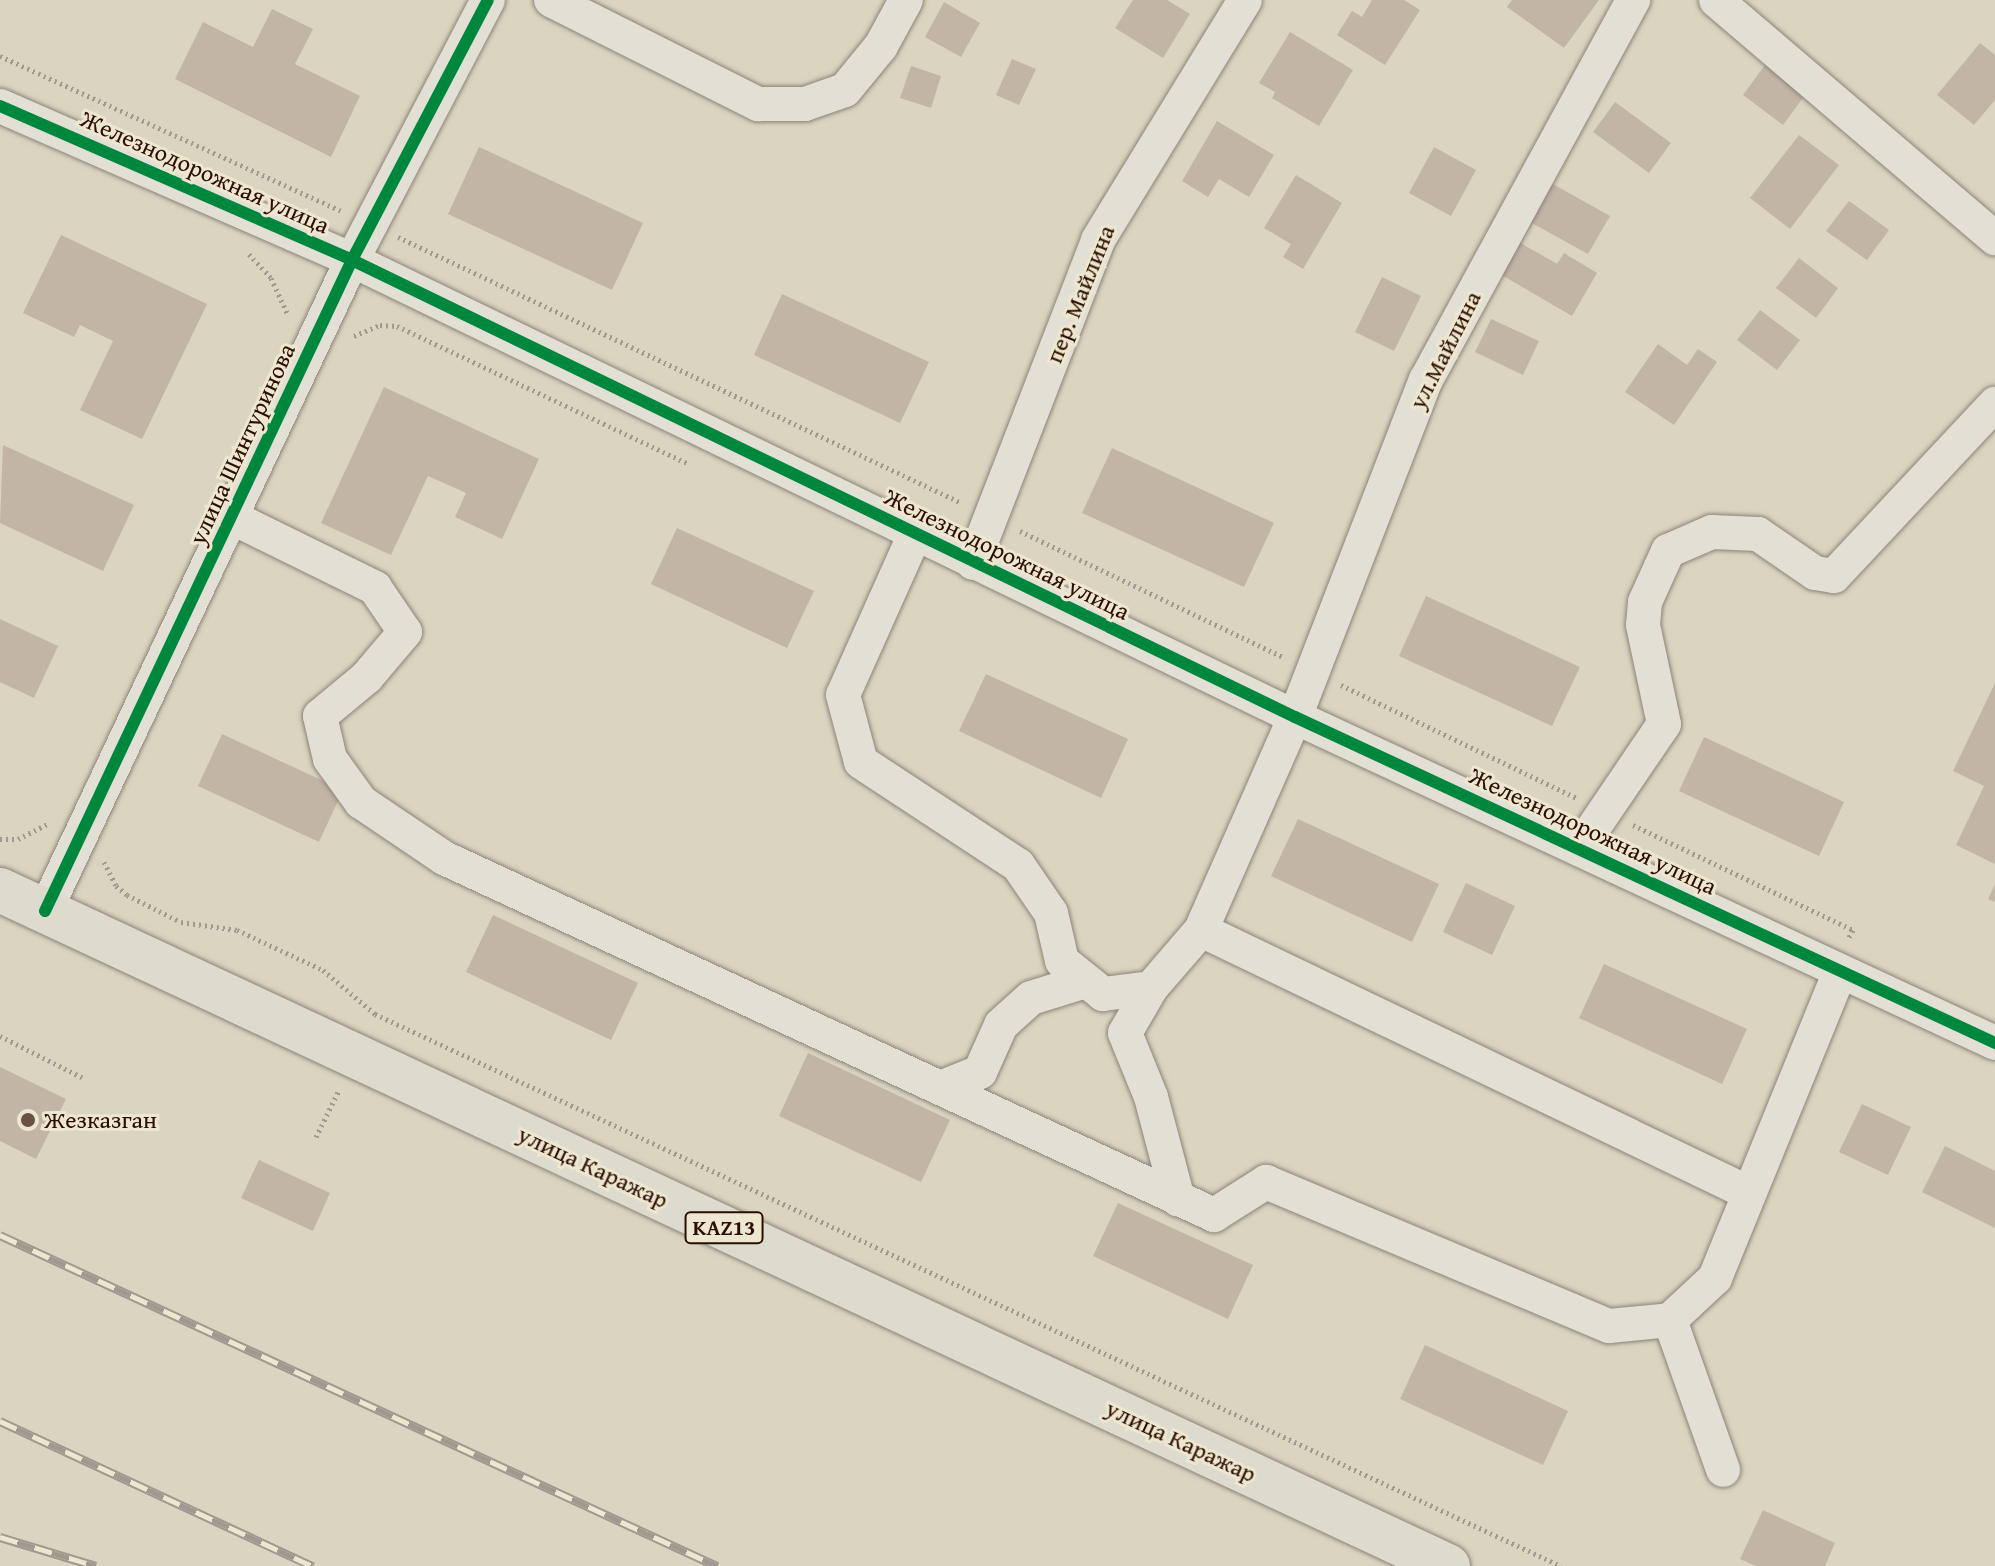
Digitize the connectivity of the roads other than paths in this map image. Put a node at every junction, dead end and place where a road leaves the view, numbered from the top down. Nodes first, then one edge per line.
1 (488, 0) edge
2 (551, 0) edge
3 (906, 0) edge
4 (1245, 0) edge
5 (1633, 0) edge
6 (1716, 0) edge
7 (0, 106) edge
8 (1995, 238) edge
9 (352, 260) junction
10 (1995, 404) edge
11 (231, 517) junction
12 (915, 534) junction
13 (973, 563) junction
14 (1295, 717) junction
15 (1579, 849) junction
16 (0, 890) edge
17 (45, 911) junction
18 (1201, 930) junction
19 (1840, 971) junction
20 (1086, 981) junction
21 (1151, 988) junction
22 (1995, 1043) edge
23 (940, 1088) junction
24 (1749, 1193) junction
25 (1178, 1199) junction
26 (1670, 1320) junction
27 (1723, 1470) dead end
28 (1448, 1566) edge

1 - 9 street, улица Шинтуринова
2 - 3 street
4 - 13 street, пер. Майлина
5 - 14 street, ул.Майлина
6 - 8 street
7 - 9 street, Железнодорожная улица
9 - 11 street, улица Шинтуринова
9 - 12 street, Железнодорожная улица
10 - 15 street
11 - 17 street, улица Шинтуринова
11 - 23 street
12 - 13 street, Железнодорожная улица
12 - 20 street
13 - 14 street, Железнодорожная улица
14 - 15 street, Железнодорожная улица
14 - 18 street, ул.Майлина
15 - 19 street, Железнодорожная улица
16 - 17 main road, улица Каражар / KAZ13
17 - 28 main road, улица Каражар / KAZ13
18 - 21 street, ул.Майлина
18 - 24 street
19 - 22 street, Железнодорожная улица
19 - 24 street
20 - 21 street
20 - 23 street
21 - 25 street, ул.Майлина
23 - 25 street
24 - 26 street
25 - 26 street
26 - 27 street

